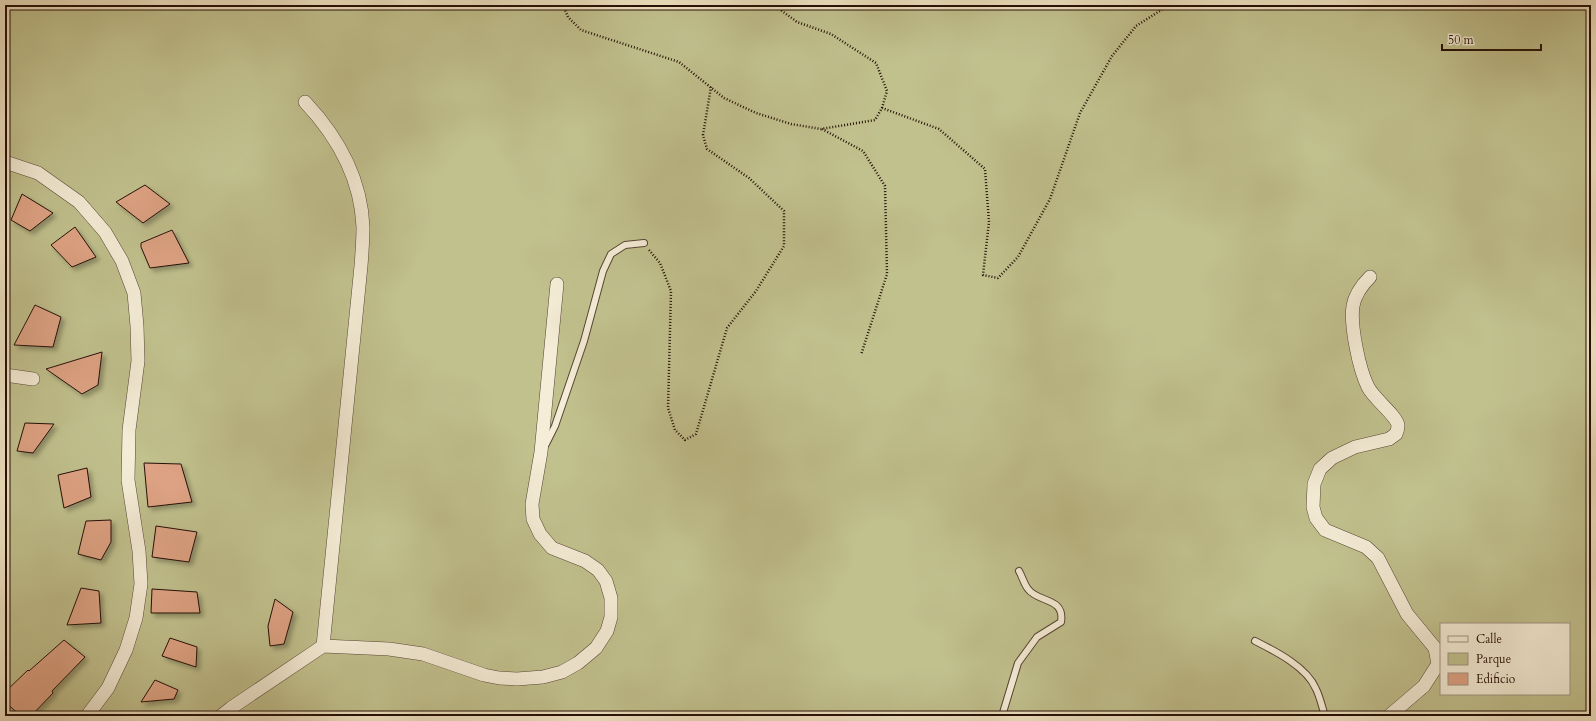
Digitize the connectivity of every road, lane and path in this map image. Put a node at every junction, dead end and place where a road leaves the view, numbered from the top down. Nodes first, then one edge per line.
1 (563, 5) edge
2 (774, 5) edge
3 (1169, 5) edge
4 (711, 87) junction
5 (305, 102) dead end
6 (882, 108) junction
7 (821, 129) junction
8 (5, 162) edge
9 (644, 243) joint
10 (1370, 277) dead end
11 (557, 284) dead end
12 (861, 356) dead end
13 (5, 375) edge
14 (33, 379) dead end
15 (541, 452) junction
16 (1019, 571) dead end
17 (1255, 641) dead end
18 (323, 646) junction
19 (87, 716) edge
20 (221, 716) edge
21 (1002, 716) edge
22 (1325, 716) edge
23 (1389, 716) edge

1 - 4 path
2 - 6 path
3 - 6 path
4 - 7 path
4 - 9 path
5 - 18 street
6 - 7 path
7 - 12 path
8 - 19 street
9 - 15 lane
10 - 23 street
11 - 15 street
13 - 14 street
15 - 18 street
16 - 21 lane
17 - 22 lane
18 - 20 street

